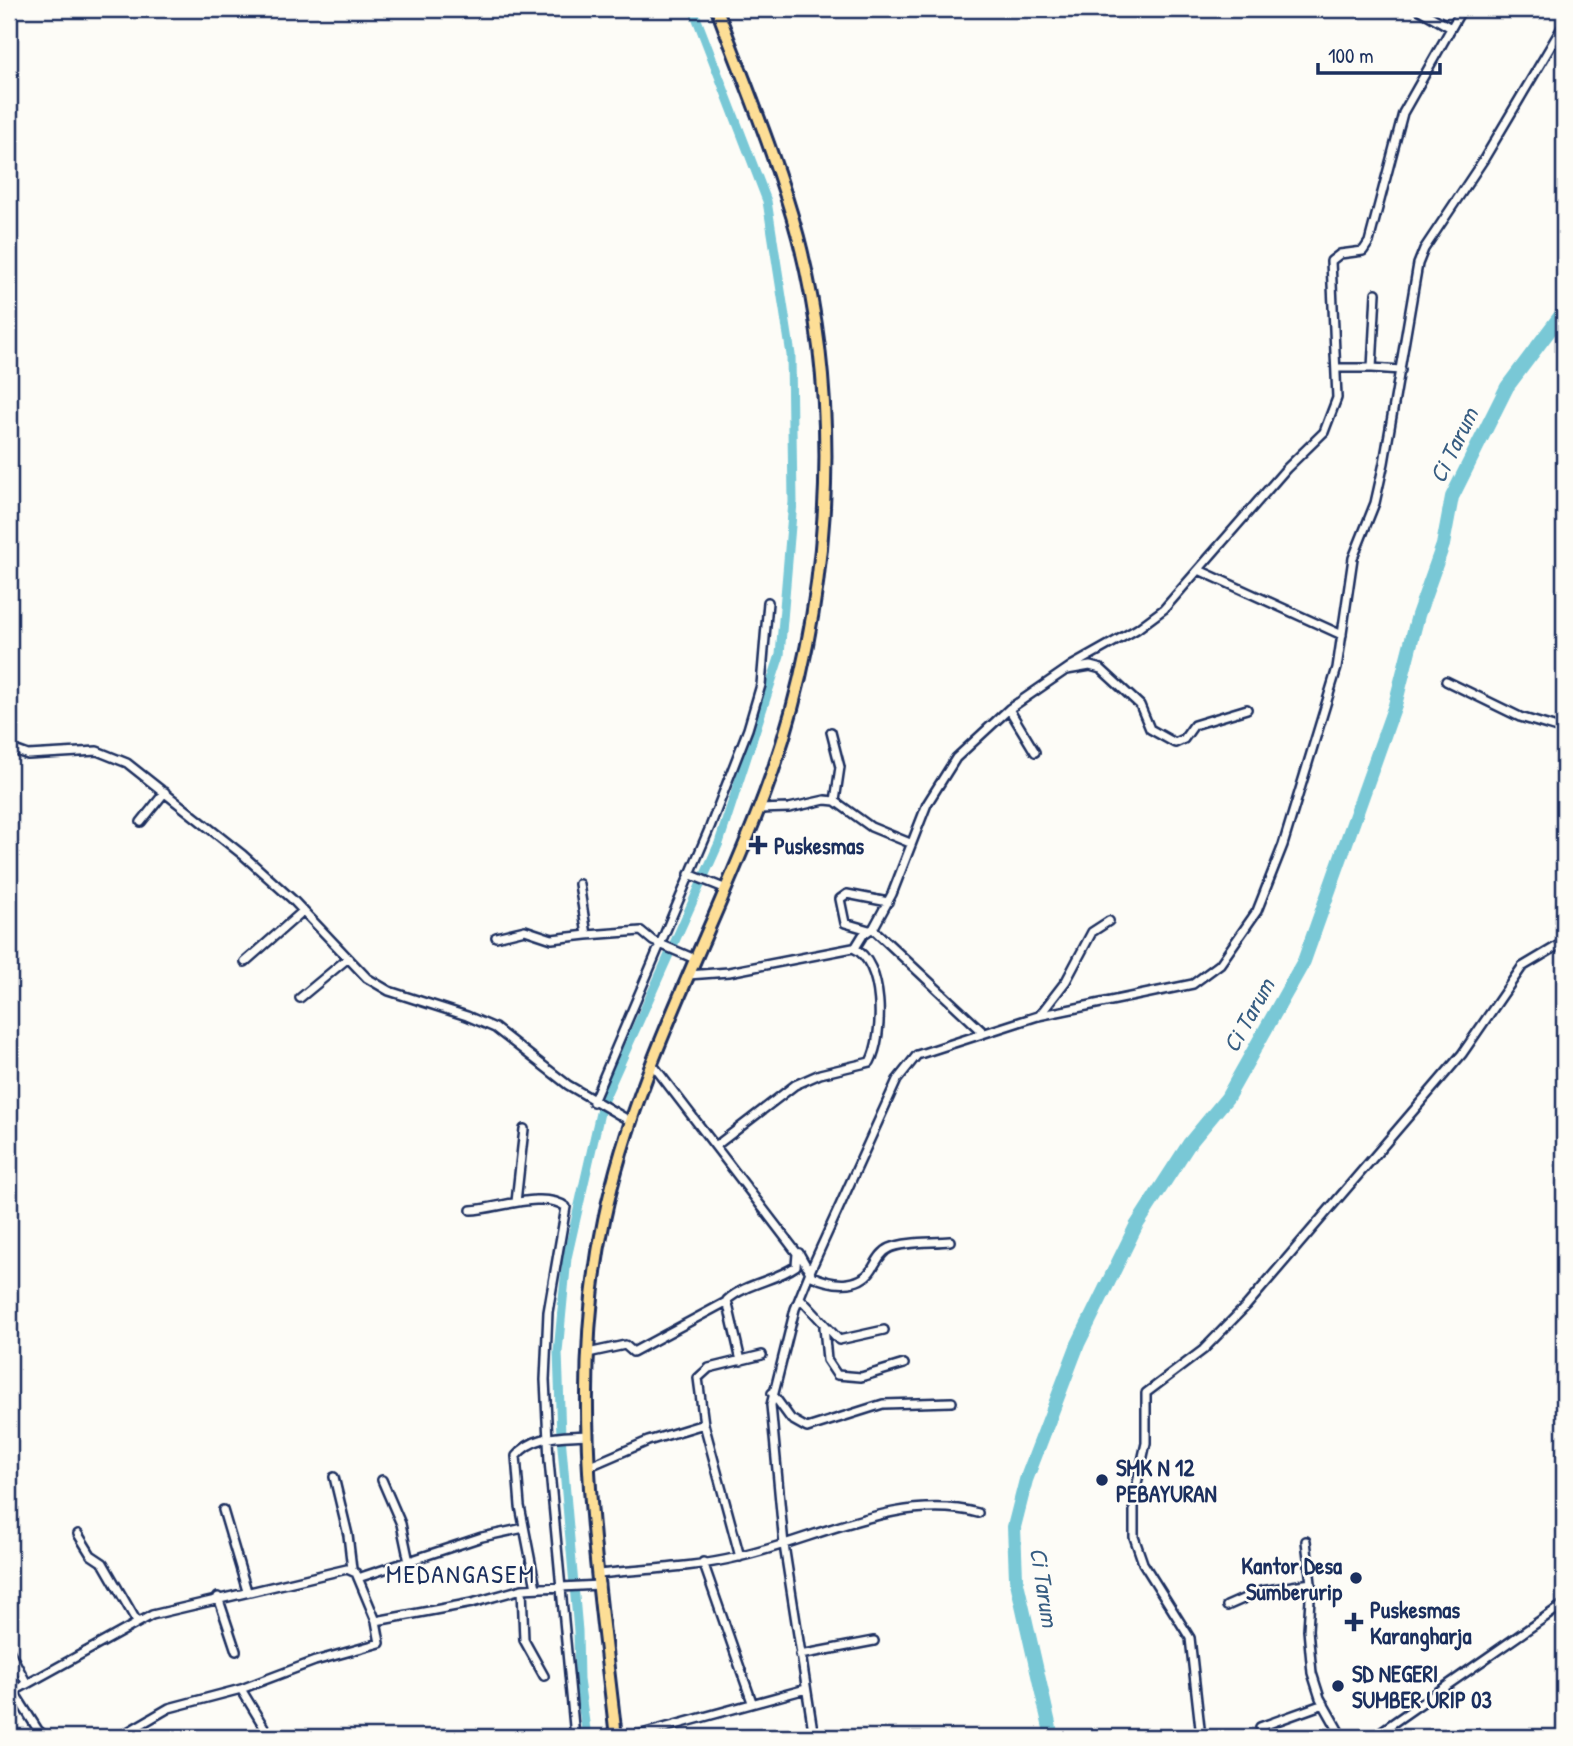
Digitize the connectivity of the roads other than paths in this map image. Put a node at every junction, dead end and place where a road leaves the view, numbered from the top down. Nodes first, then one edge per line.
1 (717, 9) edge
2 (1418, 9) edge
3 (1462, 9) edge
4 (1564, 24) edge
5 (1451, 28) junction
6 (1376, 293) dead end
7 (1336, 368) junction
8 (1372, 368) junction
9 (1401, 370) junction
10 (1199, 570) junction
11 (768, 601) dead end
12 (1342, 635) junction
13 (1100, 649) junction
14 (1101, 669) junction
15 (1065, 671) junction
16 (1446, 681) dead end
17 (1009, 709) junction
18 (1247, 709) dead end
19 (1564, 730) edge
20 (831, 732) dead end
21 (9, 748) edge
22 (1035, 752) dead end
23 (165, 792) junction
24 (835, 802) junction
25 (758, 809) junction
26 (141, 822) dead end
27 (910, 844) junction
28 (692, 875) junction
29 (579, 884) dead end
30 (721, 886) junction
31 (888, 902) junction
32 (303, 911) junction
33 (1109, 920) dead end
34 (871, 930) junction
35 (587, 935) junction
36 (496, 937) dead end
37 (1564, 942) edge
38 (660, 944) junction
39 (855, 948) junction
40 (691, 957) junction
41 (347, 959) junction
42 (245, 962) dead end
43 (688, 975) junction
44 (300, 998) dead end
45 (1038, 1016) junction
46 (983, 1032) junction
47 (653, 1065) junction
48 (595, 1103) junction
49 (625, 1119) junction
50 (524, 1129) dead end
51 (717, 1145) junction
52 (516, 1202) junction
53 (471, 1210) dead end
54 (950, 1241) dead end
55 (796, 1249) junction
56 (810, 1273) junction
57 (800, 1298) junction
58 (726, 1302) junction
59 (824, 1327) junction
60 (884, 1330) dead end
61 (588, 1353) junction
62 (762, 1356) dead end
63 (741, 1361) junction
64 (904, 1364) dead end
65 (772, 1393) junction
66 (952, 1402) dead end
67 (704, 1424) junction
68 (587, 1435) junction
69 (552, 1437) junction
70 (590, 1466) junction
71 (334, 1477) dead end
72 (382, 1480) dead end
73 (223, 1510) dead end
74 (978, 1513) dead end
75 (524, 1528) junction
76 (78, 1534) dead end
77 (1306, 1541) dead end
78 (784, 1545) junction
79 (740, 1557) junction
80 (409, 1562) junction
81 (703, 1562) junction
82 (352, 1569) junction
83 (358, 1578) junction
84 (597, 1581) junction
85 (1311, 1583) junction
86 (566, 1587) junction
87 (536, 1588) junction
88 (522, 1589) junction
89 (247, 1591) junction
90 (218, 1597) junction
91 (1564, 1604) edge
92 (1227, 1606) dead end
93 (376, 1621) junction
94 (137, 1622) junction
95 (874, 1641) dead end
96 (9, 1650) edge
97 (236, 1651) dead end
98 (800, 1655) junction
99 (544, 1676) dead end
100 (27, 1684) junction
101 (241, 1689) junction
102 (806, 1689) junction
103 (11, 1693) edge
104 (752, 1702) junction
105 (1324, 1704) junction
106 (1261, 1727) dead end
107 (46, 1737) edge
108 (119, 1737) edge
109 (270, 1737) edge
110 (575, 1737) edge
111 (616, 1737) edge
112 (631, 1737) edge
113 (814, 1737) edge
114 (1200, 1737) edge
115 (1342, 1737) edge
116 (1373, 1737) edge

1 - 25 main road
2 - 5 street
3 - 5 street
4 - 9 street
5 - 7 street
6 - 8 street
7 - 8 street
7 - 10 street
8 - 9 street
9 - 12 street
10 - 12 street
10 - 13 street
11 - 28 street
12 - 45 street
13 - 14 street
13 - 15 street
14 - 15 street
14 - 18 street
15 - 17 street
16 - 19 street
17 - 22 street
17 - 27 street
20 - 24 street
21 - 23 street
23 - 26 street
23 - 32 street
24 - 25 street
24 - 27 street
25 - 30 main road
27 - 31 street
28 - 30 street
28 - 38 street
29 - 35 street
30 - 40 main road
31 - 34 street
31 - 34 street
32 - 41 street
32 - 42 street
33 - 45 street
34 - 39 street
34 - 46 street
35 - 36 street
35 - 38 street
37 - 114 street
38 - 40 street
38 - 48 street
39 - 43 street
39 - 51 street
40 - 43 main road
41 - 44 street
41 - 48 street
43 - 47 main road
45 - 46 street
46 - 56 street
47 - 49 main road
47 - 51 street
48 - 49 street
49 - 61 main road
50 - 52 street
51 - 55 street
52 - 53 street
52 - 69 street
54 - 56 street
55 - 56 street
55 - 58 street
56 - 57 street
57 - 59 street
57 - 65 street
58 - 61 street
58 - 63 street
59 - 60 street
59 - 64 street
61 - 68 main road
62 - 63 street
63 - 67 street
65 - 66 street
65 - 78 street
67 - 70 street
67 - 79 street
68 - 69 street
68 - 70 main road
69 - 75 street
69 - 86 street
70 - 84 main road
71 - 82 street
72 - 80 street
73 - 89 street
74 - 78 street
75 - 80 street
75 - 87 street
76 - 94 street
77 - 85 street
78 - 79 street
78 - 98 street
79 - 81 street
80 - 83 street
81 - 84 street
81 - 104 street
82 - 83 street
82 - 89 street
83 - 93 street
84 - 86 street
84 - 111 main road
85 - 92 street
85 - 105 street
86 - 87 street
86 - 110 street
87 - 88 street
88 - 93 street
88 - 99 street
89 - 90 street
90 - 94 street
90 - 97 street
91 - 116 street
93 - 101 street
94 - 100 street
95 - 98 street
96 - 100 street
98 - 102 street
100 - 103 street
101 - 108 street
101 - 109 street
102 - 104 street
102 - 113 street
103 - 107 street
104 - 112 street
105 - 106 street
105 - 115 street

